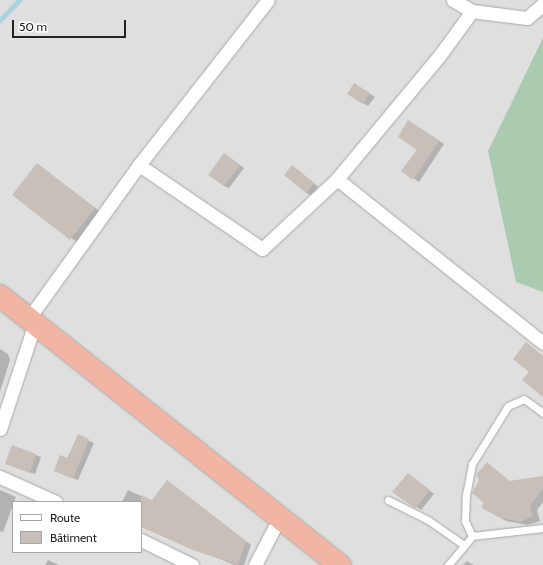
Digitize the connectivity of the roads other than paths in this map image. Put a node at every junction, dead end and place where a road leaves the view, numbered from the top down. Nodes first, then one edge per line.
1 (268, 0) edge
2 (452, 0) edge
3 (543, 4) edge
4 (472, 11) junction
5 (139, 165) junction
6 (337, 179) junction
7 (0, 296) edge
8 (32, 321) junction
9 (543, 343) edge
10 (543, 413) edge
11 (0, 429) edge
12 (0, 477) edge
13 (388, 500) dead end
14 (54, 501) edge
15 (280, 517) junction
16 (543, 528) edge
17 (472, 536) junction
18 (142, 540) edge
19 (464, 545) junction
20 (192, 565) edge
21 (255, 565) edge
22 (340, 565) edge
23 (448, 565) edge

1 - 5 street
2 - 4 street
3 - 4 street
4 - 6 street
5 - 6 street
5 - 8 street
6 - 9 street
7 - 8 highway
8 - 11 street
8 - 15 highway
10 - 17 lane
12 - 14 street
13 - 19 lane
15 - 21 street
15 - 22 highway
16 - 17 lane
17 - 19 lane
18 - 20 street
19 - 23 lane

